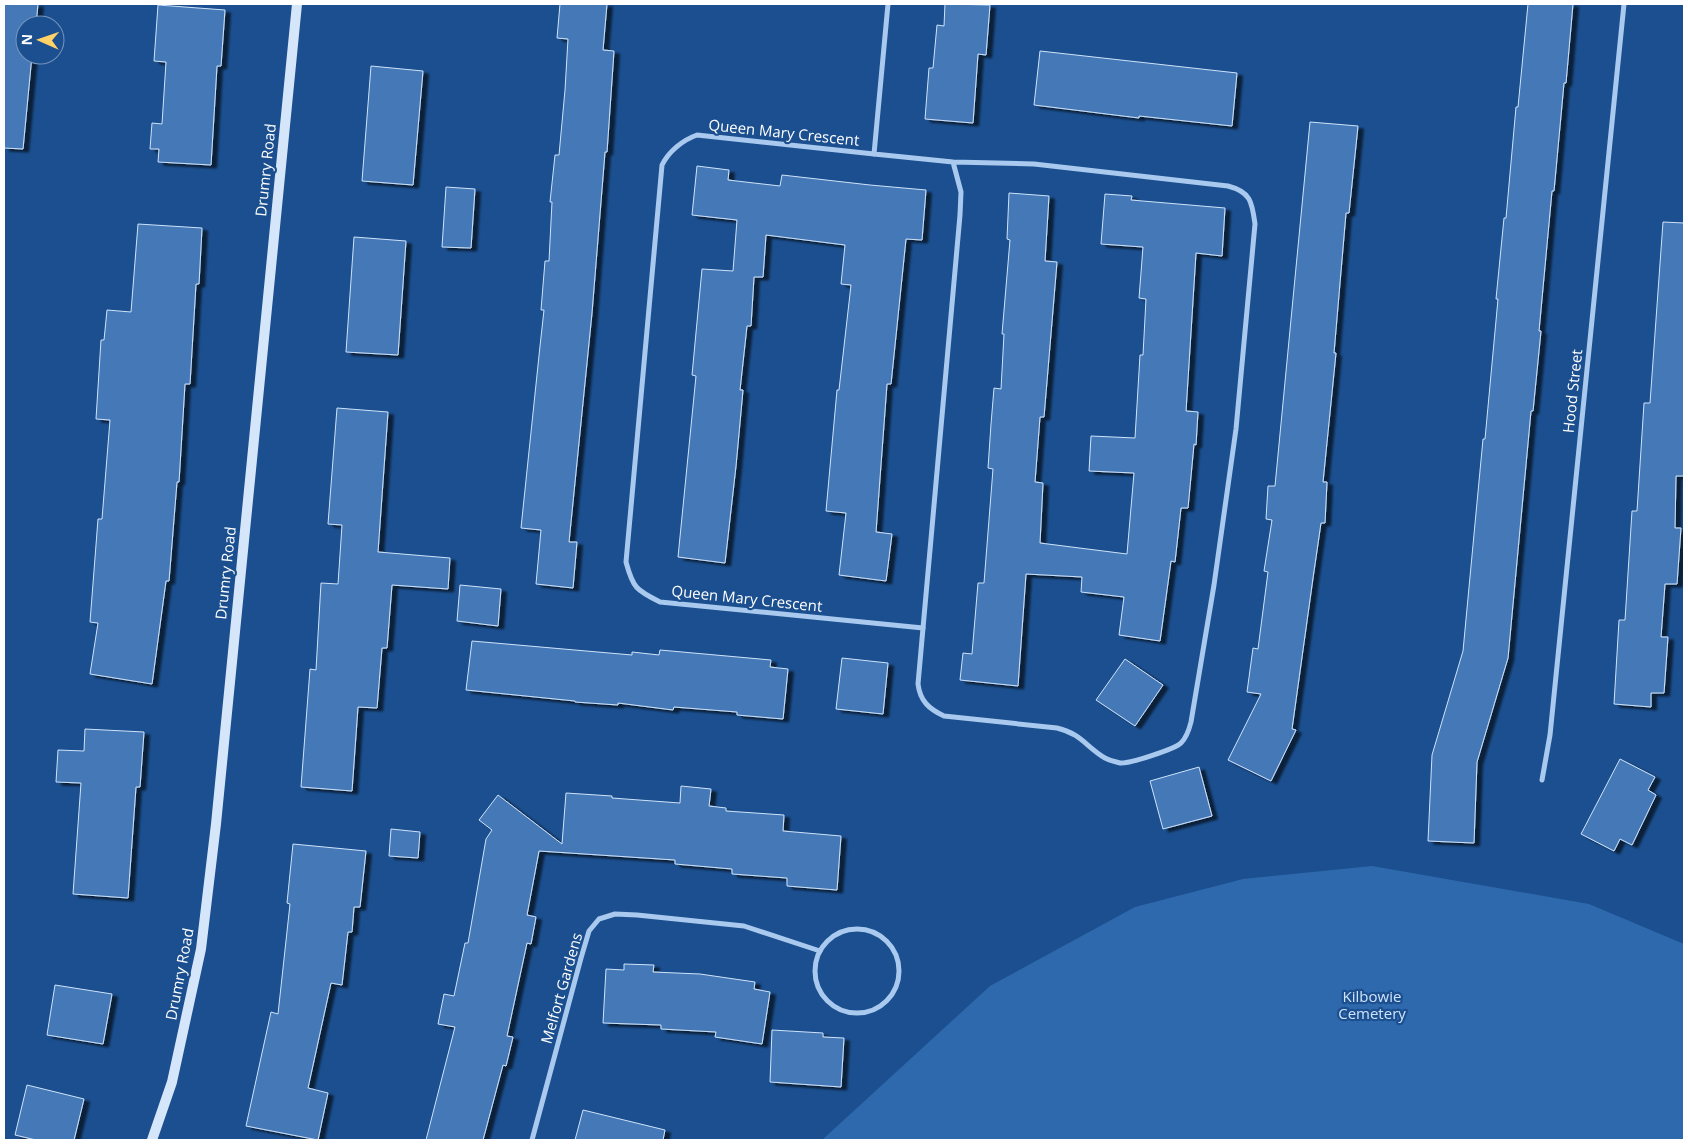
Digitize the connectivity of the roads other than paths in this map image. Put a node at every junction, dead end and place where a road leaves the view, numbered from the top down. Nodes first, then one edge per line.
1 (297, 4) edge
2 (888, 4) edge
3 (1624, 4) edge
4 (874, 154) junction
5 (953, 162) junction
6 (923, 628) junction
7 (1542, 780) dead end
8 (820, 951) junction
9 (152, 1140) edge
10 (532, 1140) edge

1 - 9 main road, Drumry Road
2 - 4 street
3 - 7 street, Hood Street
4 - 5 street, Queen Mary Crescent
4 - 6 street, Queen Mary Crescent
5 - 6 street
5 - 6 street, Queen Mary Crescent
8 - 8 street
8 - 10 street, Melfort Gardens

